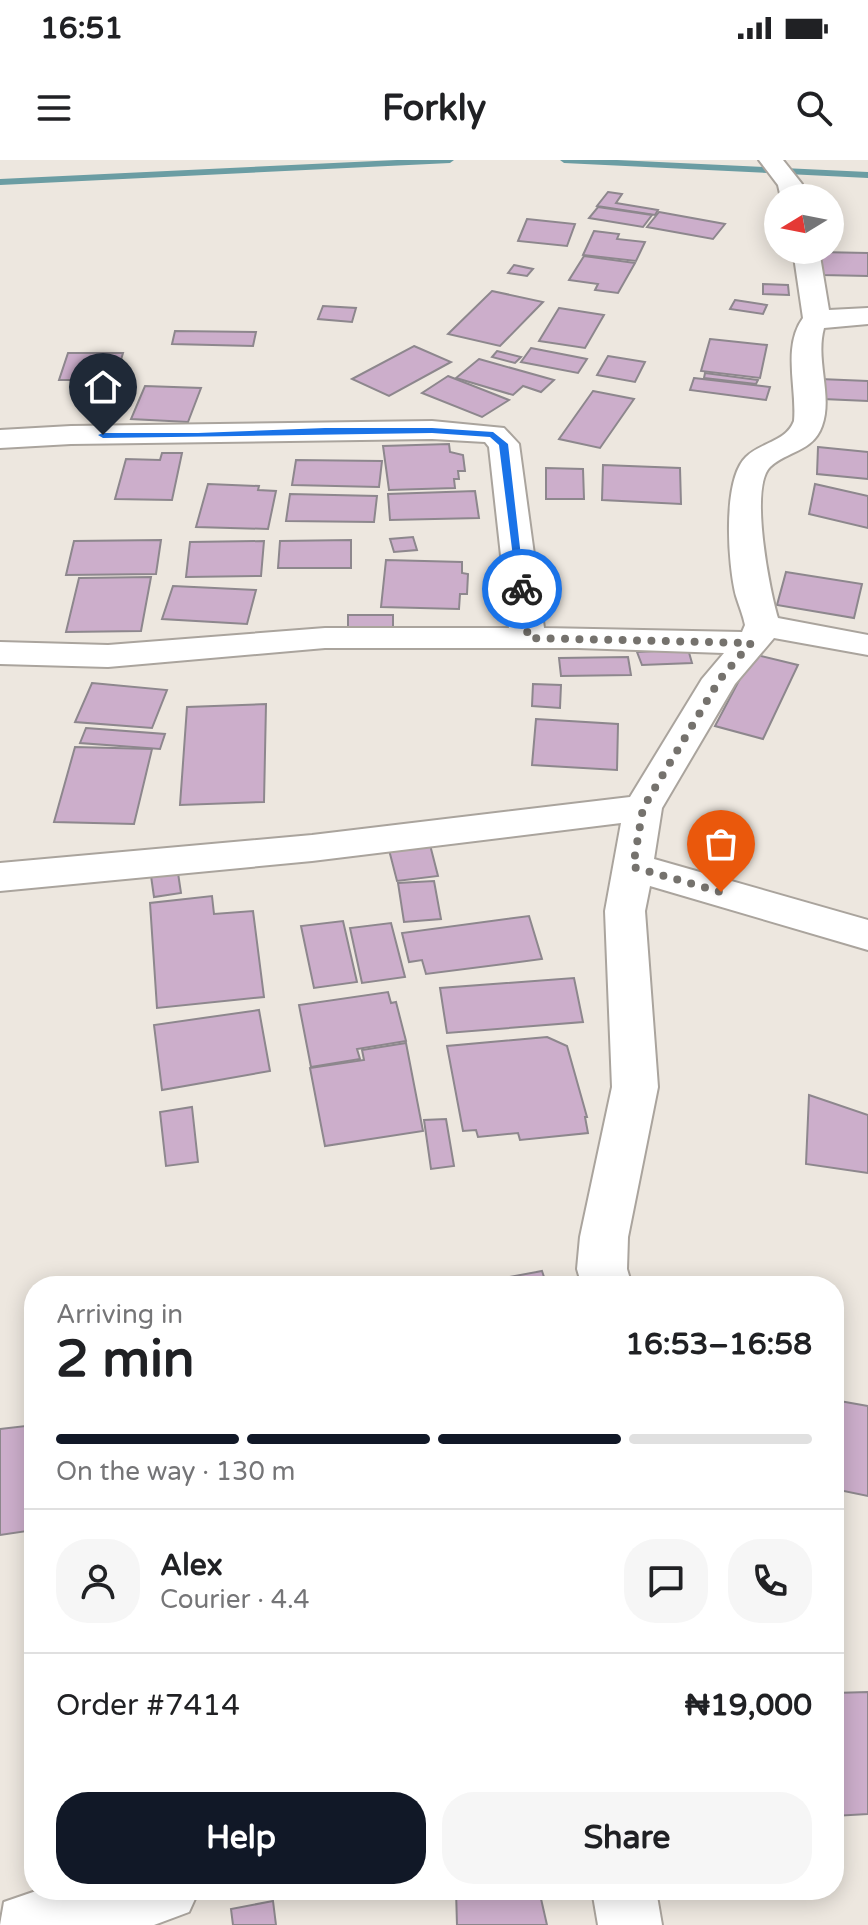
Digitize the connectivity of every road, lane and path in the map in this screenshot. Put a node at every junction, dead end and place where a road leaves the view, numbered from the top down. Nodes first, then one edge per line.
1 (771, 160) edge
2 (790, 184) edge
3 (808, 264) edge
4 (868, 316) edge
5 (817, 319) junction
6 (0, 439) edge
7 (757, 635) junction
8 (528, 638) junction
9 (868, 645) edge
10 (0, 653) edge
11 (643, 808) junction
12 (633, 867) junction
13 (0, 877) edge
14 (868, 935) edge
15 (604, 1276) edge
16 (127, 1900) edge
17 (626, 1900) edge
18 (27, 1925) edge
19 (630, 1925) edge

1 - 2 street
3 - 5 street
4 - 5 street
5 - 7 street
6 - 8 street
7 - 8 street
7 - 9 street
7 - 11 street
8 - 10 street
11 - 12 street
11 - 13 street
12 - 14 street
12 - 15 street
16 - 18 street
17 - 19 street

